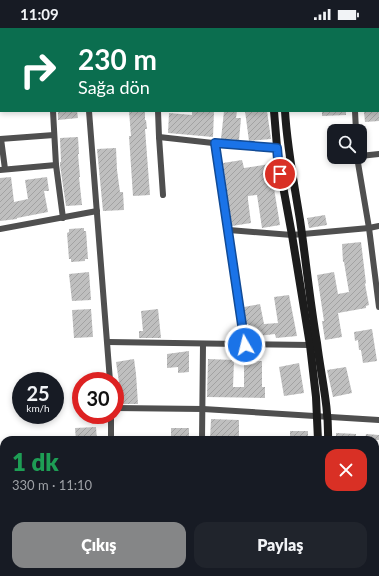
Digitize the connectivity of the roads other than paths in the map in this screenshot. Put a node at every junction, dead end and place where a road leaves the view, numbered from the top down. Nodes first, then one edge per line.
1 (53, 112) edge
2 (89, 112) edge
3 (158, 112) edge
4 (274, 112) edge
5 (285, 112) edge
6 (354, 112) edge
7 (355, 124) edge
8 (54, 135) junction
9 (159, 137) junction
10 (0, 139) edge
11 (215, 143) junction
12 (277, 148) junction
13 (379, 154) edge
14 (367, 156) edge
15 (360, 164) edge
16 (56, 165) junction
17 (3, 170) edge
18 (163, 195) dead end
19 (97, 212) junction
20 (63, 218) junction
21 (379, 226) edge
22 (369, 228) junction
23 (0, 229) edge
24 (229, 230) junction
25 (302, 234) junction
26 (292, 235) junction
27 (379, 307) edge
28 (108, 342) junction
29 (203, 344) junction
30 (245, 345) junction
31 (310, 345) junction
32 (110, 372) edge
33 (124, 408) edge
34 (203, 409) junction
35 (317, 417) junction
36 (328, 417) junction
37 (379, 420) edge
38 (112, 424) edge
39 (111, 436) edge
40 (202, 436) edge
41 (318, 436) edge
42 (328, 436) edge

1 - 8 street
2 - 19 street
3 - 9 street
4 - 12 street
5 - 25 street
6 - 7 street
8 - 10 street
8 - 16 street
9 - 11 street
9 - 18 street
10 - 17 street
11 - 12 street
11 - 24 street
12 - 26 street
13 - 14 street
15 - 22 street
16 - 17 street
16 - 20 street
19 - 20 street
19 - 28 street
20 - 23 street
21 - 22 street
22 - 25 street
22 - 27 street
24 - 26 street
24 - 30 street
25 - 26 street
25 - 36 street
26 - 31 street
28 - 29 street
28 - 32 street
29 - 30 street
29 - 34 street
30 - 31 street
31 - 35 street
33 - 34 street
34 - 35 street
34 - 40 street
35 - 36 street
35 - 41 street
36 - 37 street
36 - 42 street
38 - 39 street

